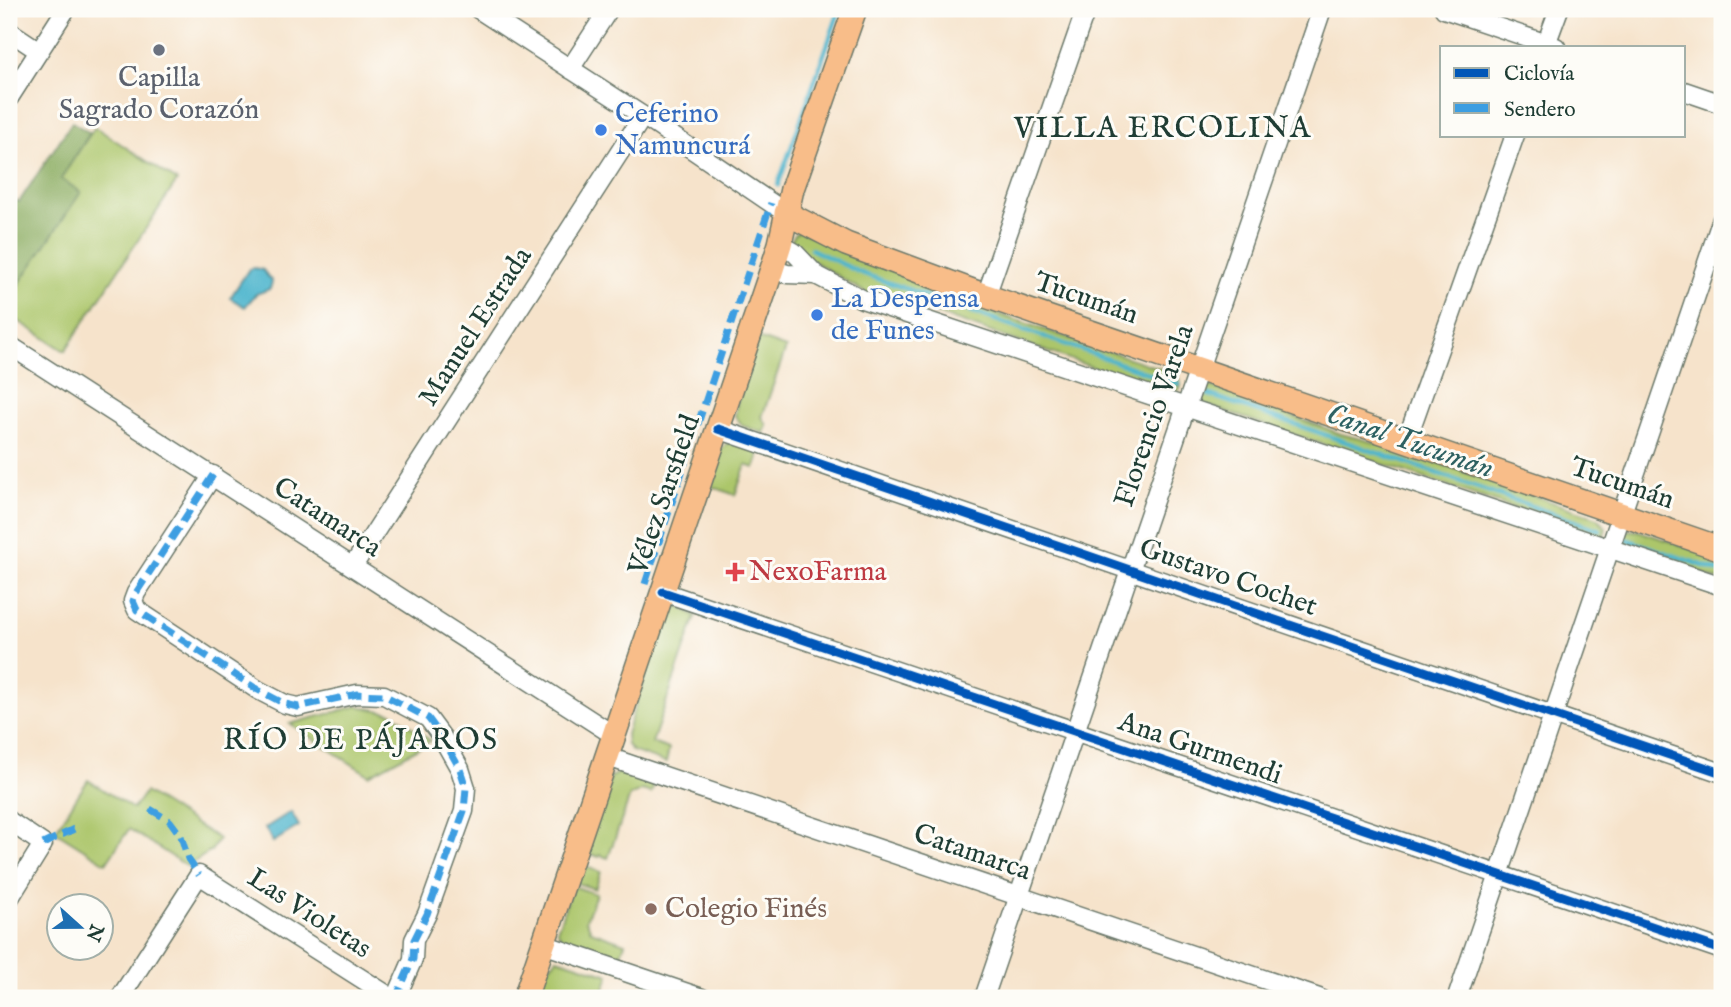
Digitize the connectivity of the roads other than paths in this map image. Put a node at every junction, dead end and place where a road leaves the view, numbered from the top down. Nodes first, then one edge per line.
1 (66, 9) edge
2 (478, 9) edge
3 (609, 9) edge
4 (855, 9) edge
5 (1086, 9) edge
6 (1322, 9) edge
7 (1444, 9) edge
8 (1559, 9) edge
9 (9, 32) edge
10 (1550, 46) edge
11 (39, 51) junction
12 (570, 69) junction
13 (1686, 92) edge
14 (9, 98) edge
15 (1722, 104) edge
16 (643, 116) junction
17 (1515, 136) edge
18 (786, 213) junction
19 (1722, 219) edge
20 (780, 244) junction
21 (772, 269) junction
22 (816, 275) junction
23 (986, 296) junction
24 (9, 345) edge
25 (1198, 370) junction
26 (1186, 408) junction
27 (718, 429) junction
28 (1406, 442) junction
29 (213, 475) junction
30 (1621, 516) junction
31 (1609, 548) junction
32 (1722, 549) edge
33 (353, 566) junction
34 (1131, 569) junction
35 (1722, 586) edge
36 (663, 592) junction
37 (1553, 715) junction
38 (1076, 731) junction
39 (611, 747) junction
40 (1722, 773) edge
41 (9, 821) edge
42 (1499, 874) junction
43 (1019, 896) junction
44 (9, 899) edge
45 (543, 944) junction
46 (1722, 950) edge
47 (120, 998) edge
48 (394, 998) edge
49 (524, 998) edge
50 (702, 998) edge
51 (984, 998) edge
52 (1319, 998) edge
53 (1457, 998) edge

1 - 11 street
2 - 12 street, Tucumán
3 - 12 street
4 - 18 main road, Vélez Sarsfield
5 - 23 street
6 - 25 street, Florencio Varela
7 - 10 street
8 - 10 street
9 - 11 street
11 - 14 street
12 - 16 street, Tucumán
13 - 15 street
16 - 18 street, Tucumán
16 - 33 street, Manuel Estrada
17 - 28 street
18 - 20 main road, Vélez Sarsfield
18 - 23 main road, Tucumán
19 - 30 street
20 - 21 main road, Vélez Sarsfield
20 - 22 street
21 - 22 street
21 - 27 main road, Vélez Sarsfield
22 - 26 street
23 - 25 main road, Tucumán
24 - 29 street, Catamarca
25 - 26 street, Florencio Varela
25 - 28 main road, Tucumán
26 - 31 street
26 - 34 street, Florencio Varela
27 - 34 street, Gustavo Cochet
27 - 36 main road, Vélez Sarsfield
28 - 30 main road, Tucumán
29 - 33 street, Catamarca
29 - 48 street
30 - 31 street
30 - 32 main road, Tucumán
31 - 35 street
31 - 37 street
33 - 39 street, Catamarca
34 - 37 street, Gustavo Cochet
34 - 38 street, Florencio Varela
36 - 38 street, Ana Gurmendi
36 - 39 main road, Vélez Sarsfield
37 - 40 street, Gustavo Cochet
37 - 42 street
38 - 42 street, Ana Gurmendi
38 - 43 street, Florencio Varela
39 - 43 street, Catamarca
39 - 45 main road, Vélez Sarsfield
41 - 44 street
42 - 46 street, Ana Gurmendi
42 - 53 street
43 - 51 street, Florencio Varela
43 - 52 street, Catamarca
45 - 49 main road, Vélez Sarsfield
45 - 50 street
47 - 48 street, Las Violetas

